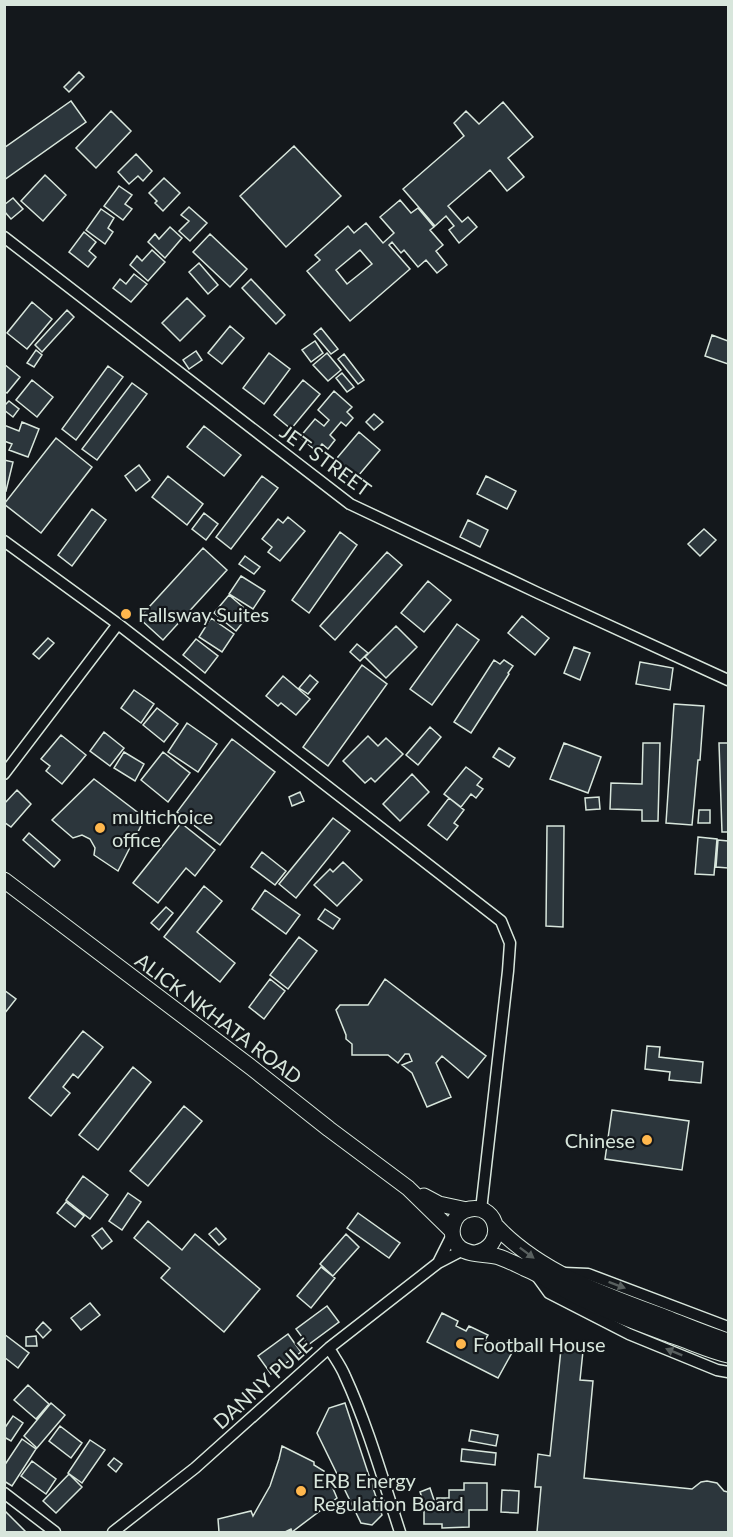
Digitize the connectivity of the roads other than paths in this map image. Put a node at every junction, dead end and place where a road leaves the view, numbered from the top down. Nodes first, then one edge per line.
1 (4, 237) edge
2 (4, 541) edge
3 (118, 624) junction
4 (729, 680) edge
5 (4, 774) edge
6 (4, 880) edge
7 (408, 1188) junction
8 (474, 1210) junction
9 (497, 1227) junction
10 (452, 1233) junction
11 (469, 1251) junction
12 (438, 1263) junction
13 (532, 1271) junction
14 (561, 1273) junction
15 (729, 1327) edge
16 (692, 1335) junction
17 (729, 1341) edge
18 (328, 1348) junction
19 (729, 1355) edge
20 (729, 1372) edge
21 (4, 1492) edge
22 (55, 1533) edge
23 (113, 1533) edge
24 (400, 1533) edge

1 - 4 street, JET STREET
2 - 3 street
3 - 5 street
3 - 8 street
6 - 7 main road, ALICK NKHATA ROAD
7 - 8 main road, ALICK NKHATA ROAD
7 - 10 main road, ALICK NKHATA ROAD
8 - 9 main road
8 - 10 main road
9 - 11 main road
9 -> 14 main road
10 - 11 main road
10 - 12 street, DANNY PULE
11 - 12 street, DANNY PULE
11 - 13 main road
12 - 18 street, DANNY PULE
13 - 16 main road
20 -> 13 street
14 -> 15 street
14 - 16 main road
16 - 17 main road
16 - 19 main road
18 - 23 street, DANNY PULE
18 - 24 street
21 - 22 street

